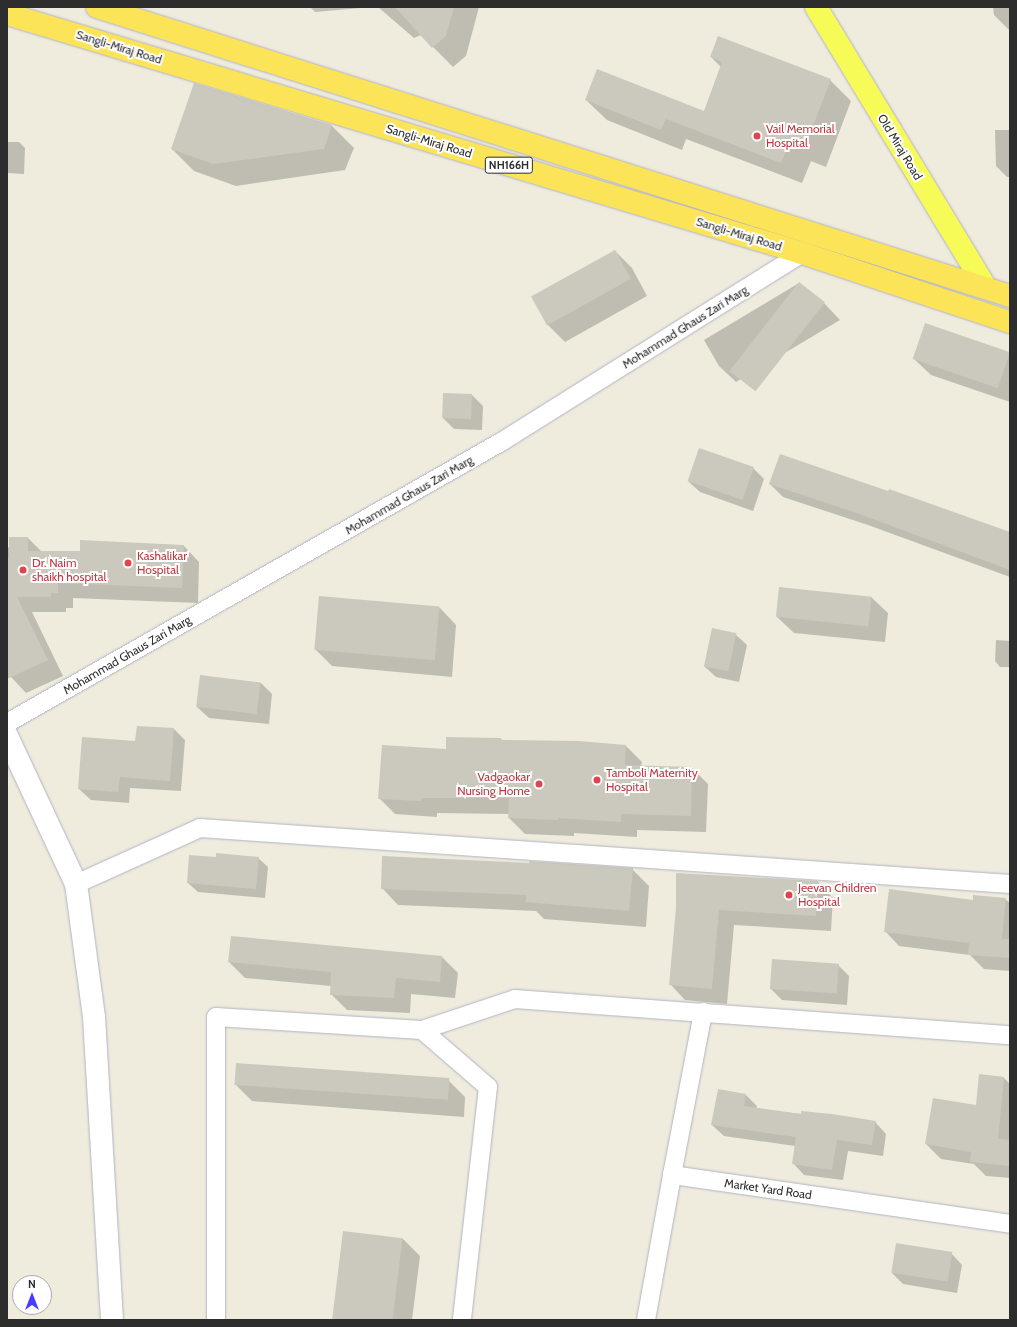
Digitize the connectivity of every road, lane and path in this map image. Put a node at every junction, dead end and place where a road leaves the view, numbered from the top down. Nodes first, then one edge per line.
1 (97, 7) edge
2 (816, 7) edge
3 (122, 11) edge
4 (7, 14) edge
5 (802, 253) junction
6 (985, 286) junction
7 (1010, 296) edge
8 (1010, 322) edge
9 (7, 723) edge
10 (7, 736) edge
11 (76, 884) junction
12 (1010, 884) edge
13 (703, 1012) junction
14 (422, 1030) junction
15 (1010, 1035) edge
16 (672, 1175) junction
17 (1010, 1224) edge
18 (112, 1320) edge
19 (216, 1320) edge
20 (462, 1320) edge
21 (646, 1320) edge

1 - 3 highway, Sangli-Miraj Road
2 - 6 main road, Old Miraj Road
3 - 6 highway, Sangli-Miraj Road
4 - 5 highway, Sangli-Miraj Road / NH166H
5 - 8 highway, Sangli-Miraj Road / NH166H
5 - 9 street, Mohammad Ghaus Zari Marg
6 - 7 highway, Sangli-Miraj Road
10 - 11 main road
11 - 12 street
11 - 18 main road
13 - 14 street
13 - 15 street
13 - 16 street
14 - 19 street
14 - 20 street
16 - 17 street, Market Yard Road
16 - 21 street

